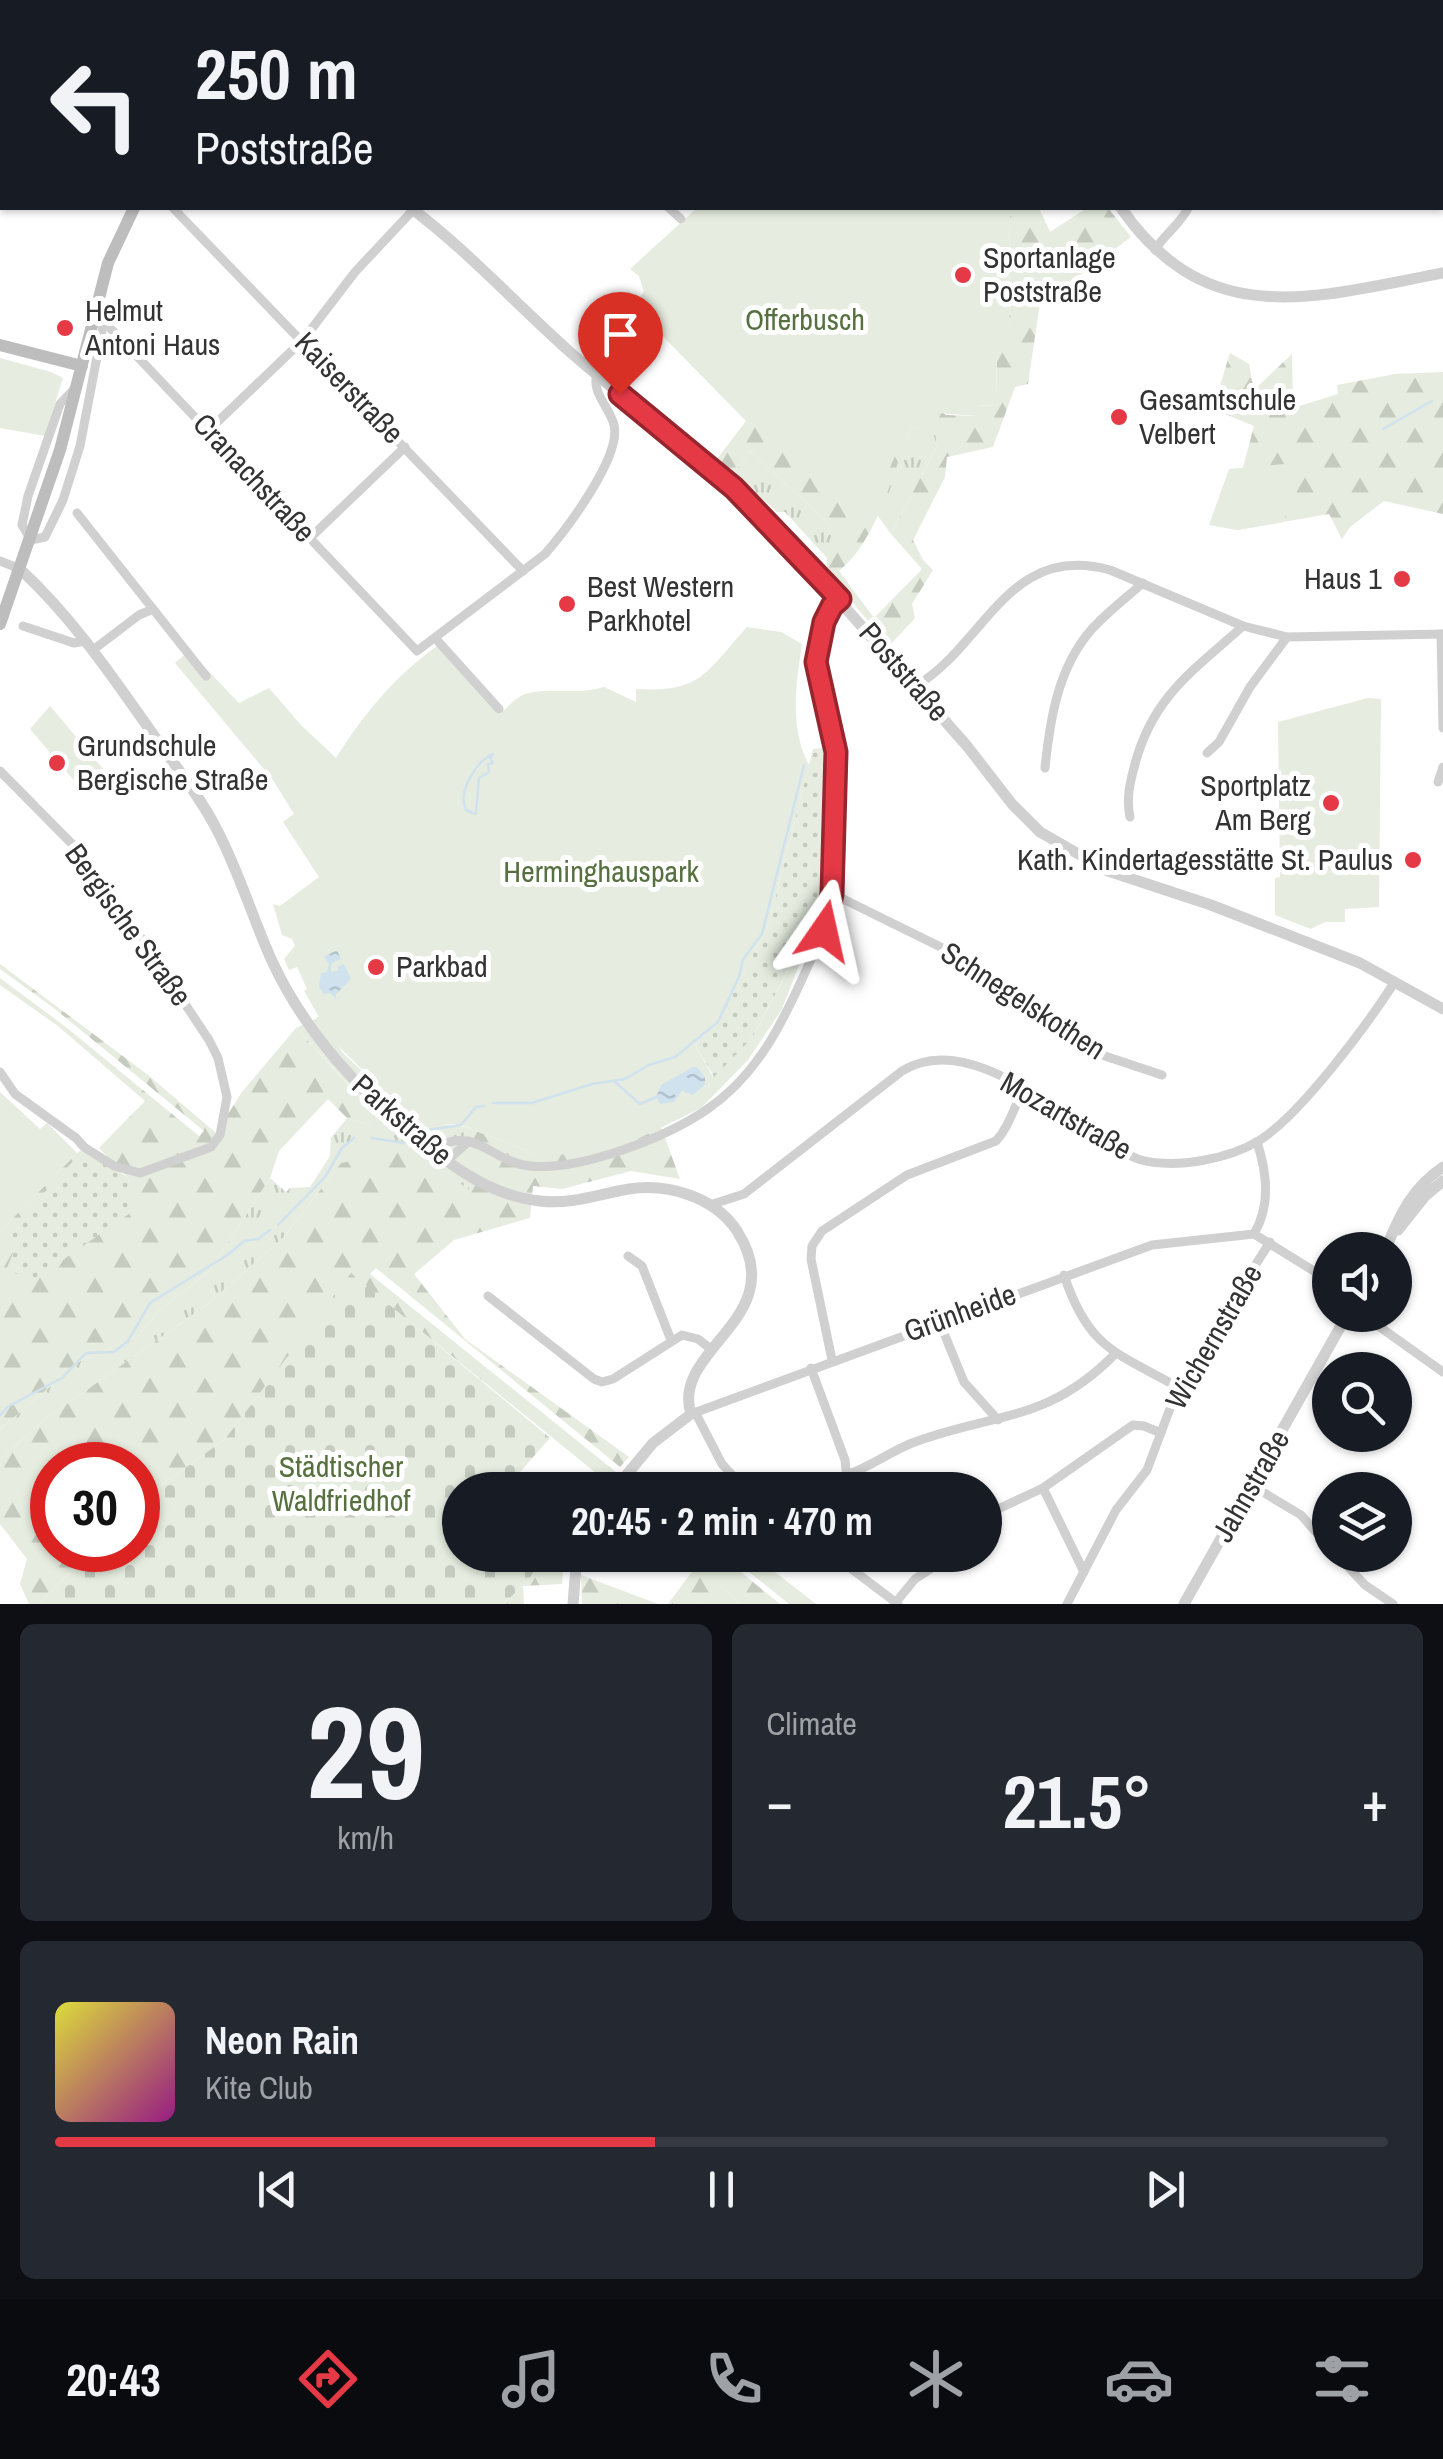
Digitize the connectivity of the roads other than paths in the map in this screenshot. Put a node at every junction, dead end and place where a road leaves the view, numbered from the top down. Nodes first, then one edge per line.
1 (133, 210) edge
2 (175, 210) edge
3 (411, 210) edge
4 (415, 210) edge
5 (671, 210) edge
6 (1123, 210) edge
7 (1187, 210) edge
8 (682, 219) dead end
9 (1155, 250) junction
10 (1443, 272) edge
11 (99, 315) junction
12 (303, 340) junction
13 (0, 345) edge
14 (82, 366) junction
15 (597, 375) junction
16 (78, 385) junction
17 (73, 405) junction
18 (85, 426) junction
19 (209, 430) junction
20 (405, 446) junction
21 (77, 513) dead end
22 (310, 538) junction
23 (31, 540) junction
24 (0, 560) edge
25 (20, 568) junction
26 (523, 571) junction
27 (1143, 583) junction
28 (840, 599) junction
29 (151, 610) junction
30 (0, 624) edge
31 (23, 626) dead end
32 (1243, 626) junction
33 (1442, 634) edge
34 (1287, 638) junction
35 (436, 639) junction
36 (90, 646) junction
37 (206, 676) dead end
38 (916, 686) junction
39 (499, 709) dead end
40 (1443, 728) edge
41 (1207, 754) dead end
42 (1045, 768) dead end
43 (1443, 768) edge
44 (0, 771) edge
45 (1438, 782) dead end
46 (1130, 817) dead end
47 (832, 894) junction
48 (1394, 983) junction
49 (1412, 994) junction
50 (1443, 999) edge
51 (1443, 1009) edge
52 (0, 1072) edge
53 (1162, 1075) dead end
54 (1023, 1090) junction
55 (469, 1141) junction
56 (1257, 1142) junction
57 (432, 1150) junction
58 (447, 1161) junction
59 (1443, 1167) edge
60 (1443, 1181) edge
61 (710, 1205) junction
62 (1393, 1232) edge
63 (1398, 1232) edge
64 (1254, 1234) junction
65 (1270, 1242) junction
66 (628, 1256) dead end
67 (1312, 1269) edge
68 (1064, 1275) junction
69 (488, 1296) dead end
70 (938, 1321) junction
71 (1337, 1332) edge
72 (1383, 1332) edge
73 (671, 1340) junction
74 (712, 1350) junction
75 (1116, 1353) junction
76 (832, 1360) junction
77 (811, 1368) junction
78 (1443, 1372) edge
79 (1178, 1387) junction
80 (693, 1413) junction
81 (998, 1420) junction
82 (1161, 1433) junction
83 (630, 1472) edge
84 (729, 1472) edge
85 (848, 1472) edge
86 (853, 1472) edge
87 (1251, 1485) junction
88 (1042, 1488) junction
89 (1002, 1507) edge
90 (1312, 1528) edge
91 (577, 1572) edge
92 (857, 1572) edge
93 (925, 1572) edge
94 (1084, 1572) junction
95 (1353, 1572) edge
96 (897, 1603) edge
97 (574, 1604) edge
98 (1067, 1604) edge
99 (1184, 1604) edge
100 (1393, 1604) edge

1 - 11 main road
2 - 12 street, Kaiserstraße
3 - 12 street
4 - 15 street, Poststraße
5 - 8 street
6 - 9 street
7 - 9 street
9 - 10 street
11 - 14 main road
11 - 18 street
11 - 19 street, Cranachstraße
12 - 19 street
12 - 20 street, Kaiserstraße
13 - 14 main road
14 - 16 main road
15 - 26 street
15 - 28 street, Poststraße
16 - 17 main road
16 - 23 street
17 - 18 street
17 - 23 main road
18 - 23 street
19 - 22 street, Cranachstraße
20 - 22 street
20 - 26 street, Kaiserstraße
21 - 29 street
22 - 35 street, Cranachstraße
23 - 25 main road
24 - 25 street
25 - 30 main road
25 - 36 street, Parkstraße
26 - 35 street
27 - 32 street
27 - 38 street
27 - 42 street
28 - 38 street, Poststraße
28 - 47 street
29 - 36 street
29 - 37 street
31 - 36 street
32 - 34 street
32 - 46 street
33 - 34 street
33 - 40 street
34 - 41 street
35 - 39 street
36 - 57 street, Parkstraße
38 - 48 street, Poststraße
43 - 45 street
44 - 52 street, Bergische Straße
47 - 53 street, Schnegelskothen
47 - 55 street
48 - 49 street, Poststraße
48 - 56 street, Mozartstraße
49 - 50 street, Poststraße
49 - 51 street, Poststraße
54 - 56 street, Mozartstraße
54 - 61 street, Mozartstraße
54 - 76 street
55 - 57 street
55 - 58 street
56 - 64 street, Wichernstraße
57 - 58 street, Parkstraße
58 - 61 street, Parkstraße
59 - 62 street
60 - 63 street
61 - 74 street, Parkstraße
64 - 65 street
64 - 68 street, Grünheide
65 - 67 street
65 - 79 street, Wichernstraße
66 - 73 street
68 - 70 street, Grünheide
68 - 75 street
69 - 73 street
70 - 76 street, Grünheide
70 - 81 street
71 - 87 street, Jahnstraße
72 - 78 street
73 - 74 street
74 - 80 street, Parkstraße
75 - 79 street
75 - 81 street
76 - 77 street, Grünheide
77 - 80 street, Grünheide
77 - 85 street
79 - 82 street, Wichernstraße
80 - 83 street, Grünheide
80 - 84 street
81 - 86 street
82 - 88 street
82 - 94 street, Wichernstraße
87 - 90 street
87 - 99 street, Jahnstraße
88 - 89 street
88 - 94 street
91 - 97 street
92 - 96 street
93 - 96 street
94 - 98 street, Wichernstraße
95 - 100 street

